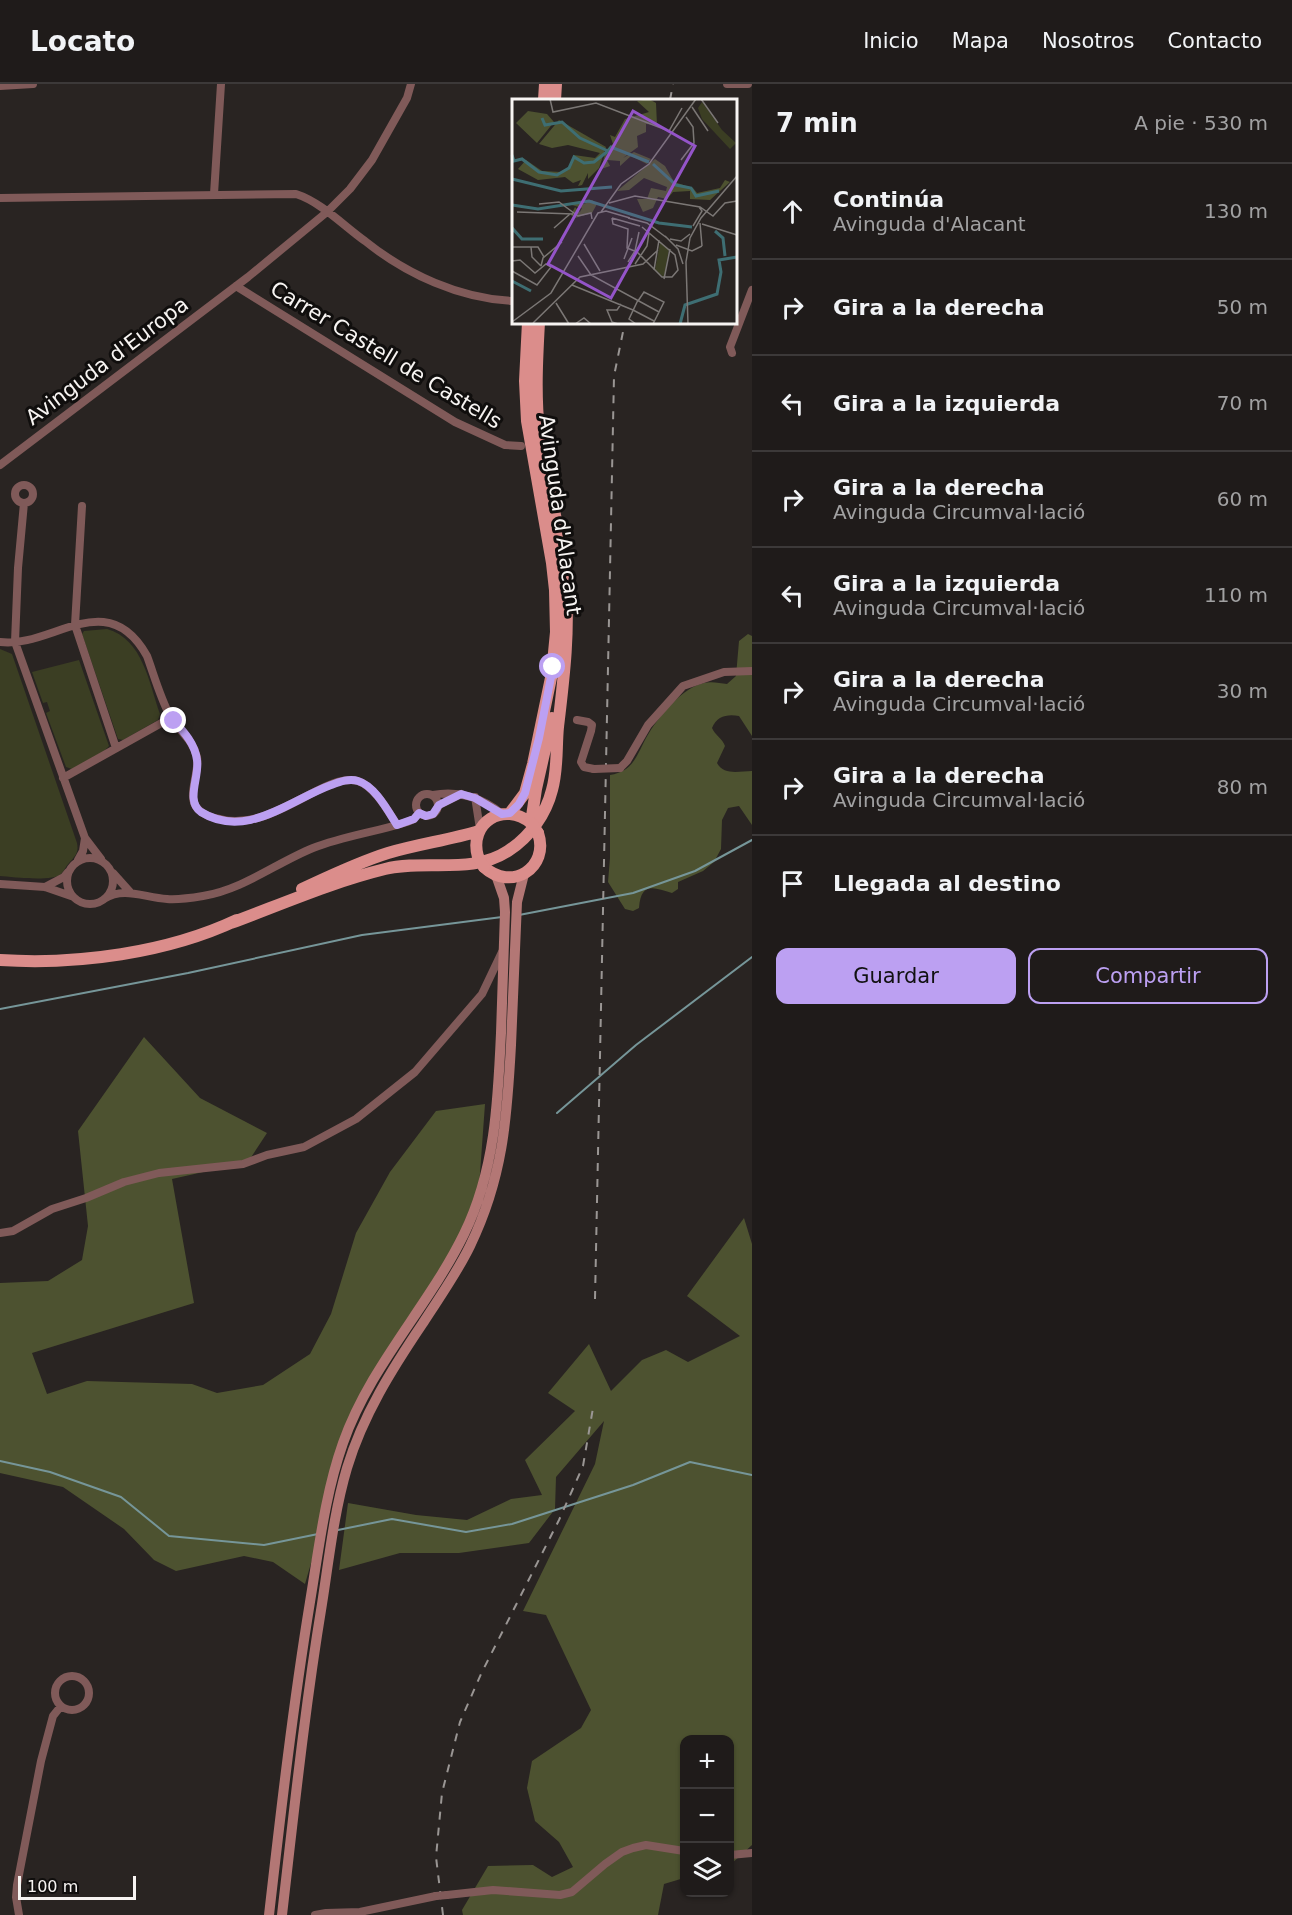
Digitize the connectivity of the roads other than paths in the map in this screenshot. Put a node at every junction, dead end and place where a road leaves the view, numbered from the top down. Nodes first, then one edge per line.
1 (33, 84) edge
2 (221, 84) edge
3 (411, 84) edge
4 (545, 84) edge
5 (556, 84) edge
6 (727, 84) edge
7 (748, 84) edge
8 (0, 86) edge
9 (543, 99) edge
10 (555, 99) edge
11 (214, 194) junction
12 (0, 198) edge
13 (327, 213) junction
14 (236, 286) junction
15 (752, 290) edge
16 (512, 301) edge
17 (528, 324) edge
18 (539, 324) edge
19 (732, 354) dead end
20 (521, 446) dead end
21 (0, 465) edge
22 (24, 503) dead end
23 (82, 506) dead end
24 (75, 625) junction
25 (0, 642) edge
26 (15, 642) junction
27 (566, 648) junction
28 (752, 671) edge
29 (170, 716) junction
30 (577, 720) dead end
31 (116, 748) junction
32 (63, 778) junction
33 (461, 794) junction
34 (433, 795) junction
35 (475, 798) junction
36 (439, 805) junction
37 (419, 813) junction
38 (506, 813) junction
39 (397, 825) junction
40 (535, 828) junction
41 (480, 830) junction
42 (85, 838) junction
43 (446, 841) junction
44 (480, 858) junction
45 (105, 862) junction
46 (75, 863) junction
47 (111, 870) junction
48 (69, 871) junction
49 (524, 874) junction
50 (496, 875) junction
51 (0, 884) edge
52 (45, 887) junction
53 (130, 892) junction
54 (75, 898) junction
55 (104, 899) junction
56 (231, 923) junction
57 (504, 948) junction
58 (0, 960) edge
59 (0, 1233) edge
60 (61, 1706) junction
61 (680, 1850) edge
62 (752, 1853) edge
63 (734, 1855) edge
64 (19, 1915) edge
65 (269, 1915) edge
66 (282, 1915) edge
67 (315, 1915) edge

1 - 8 street
2 - 11 street
3 - 13 street, Avinguda d'Europa
4 - 9 main road
5 - 10 main road
6 - 7 street
11 - 12 street
11 - 13 street
13 - 14 street, Avinguda d'Europa
13 - 16 street
14 - 20 street, Carrer Castell de Castells
14 - 21 street, Avinguda d'Europa
15 - 19 street
17 - 38 main road, Avinguda d'Alacant
18 - 27 main road, Avinguda d'Alacant
22 - 26 street
23 - 24 street
24 - 26 street
24 - 29 street
24 - 31 street
25 - 26 street
26 - 32 street
27 - 40 main road, Avinguda d'Alacant
27 - 56 main road, Avinguda d'Alacant
28 - 30 street, bridge
29 - 31 street
29 - 39 street
31 - 32 street
32 - 42 street
33 - 34 street
33 - 35 street
33 - 36 street
34 - 36 street
34 - 37 street
35 - 38 street
35 - 41 street
36 - 37 street
37 - 39 street
38 - 40 main road
38 - 41 main road
39 - 53 street
40 - 49 main road
41 - 43 main road
41 - 44 main road
42 - 45 street
42 - 46 street
43 - 44 main road
43 - 56 main road
44 - 50 main road
45 - 46 street
45 - 47 street
46 - 48 street
47 - 53 street
47 - 55 street
48 - 52 street
48 - 54 street
49 - 50 main road
49 - 66 main road
50 - 57 main road
51 - 52 street
52 - 54 street
53 - 55 street
54 - 55 street
56 - 58 main road
57 - 59 street
57 - 65 main road
60 - 60 street
60 - 64 street
61 - 67 street, bridge
62 - 63 street

